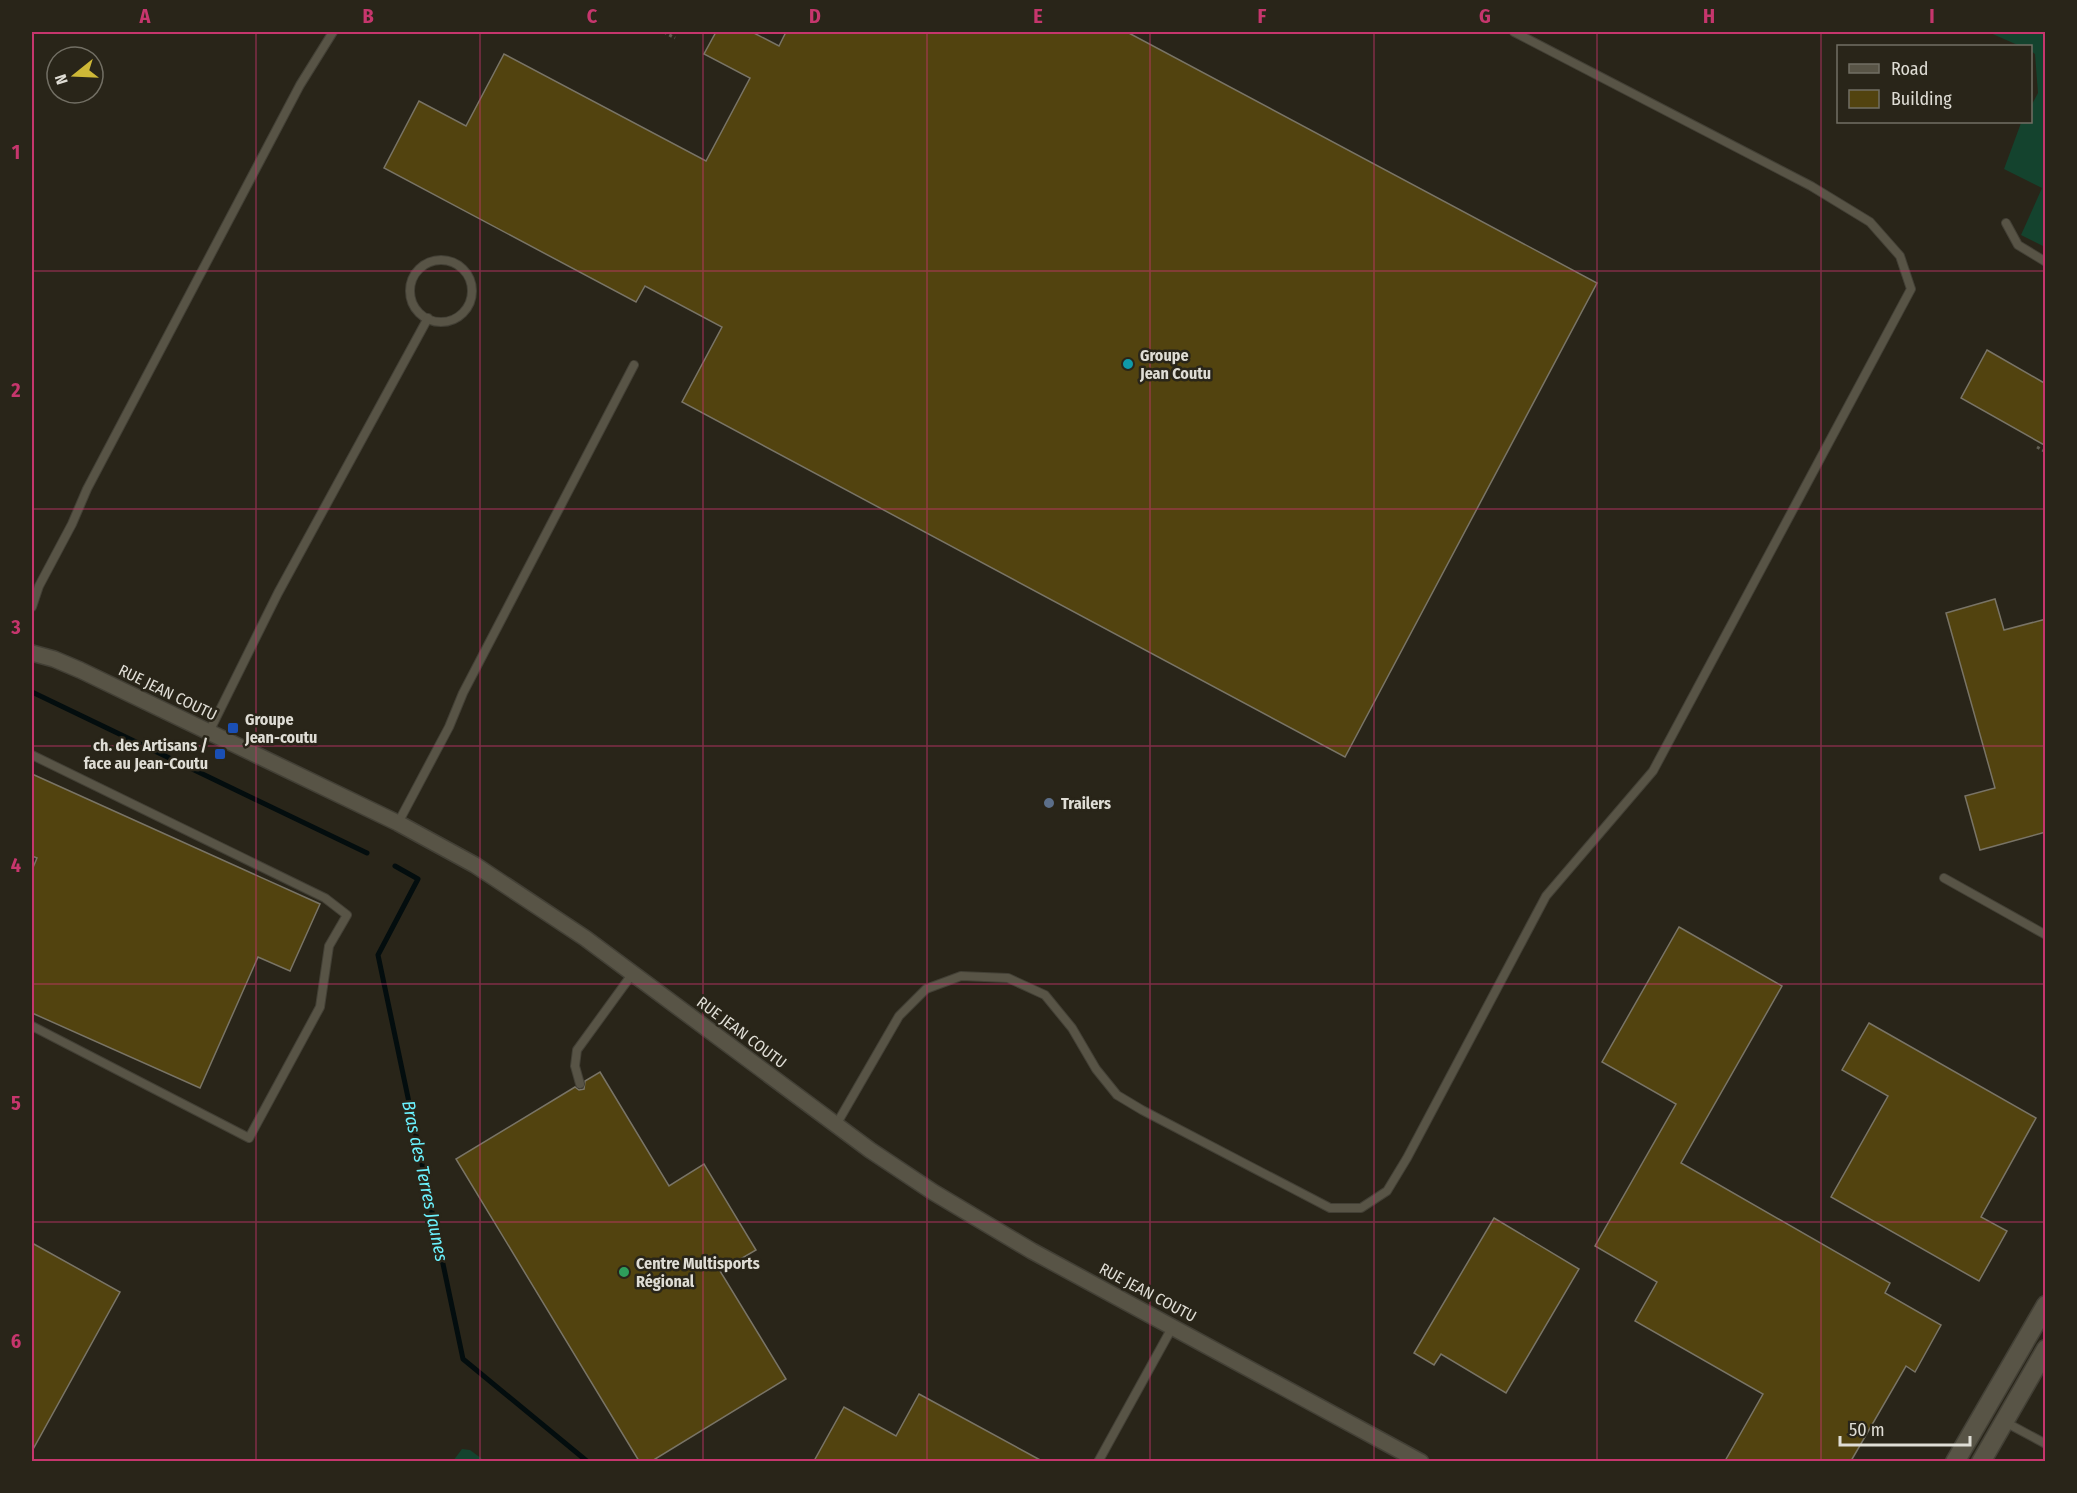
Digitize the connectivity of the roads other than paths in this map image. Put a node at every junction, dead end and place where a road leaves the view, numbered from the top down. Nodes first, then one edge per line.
1 (333, 32) edge
2 (1514, 32) edge
3 (2006, 223) dead end
4 (2046, 261) edge
5 (428, 318) junction
6 (634, 365) dead end
7 (32, 607) edge
8 (32, 653) edge
9 (209, 732) junction
10 (32, 755) edge
11 (398, 823) junction
12 (1944, 878) dead end
13 (2046, 935) edge
14 (633, 973) junction
15 (32, 1026) edge
16 (580, 1084) dead end
17 (836, 1125) junction
18 (2046, 1305) edge
19 (1173, 1326) junction
20 (2046, 1349) edge
21 (2004, 1422) junction
22 (2046, 1444) edge
23 (1098, 1461) edge
24 (1420, 1461) edge
25 (1955, 1461) edge
26 (1981, 1461) edge

1 - 7 lane
2 - 17 lane
3 - 4 lane
5 - 5 lane
5 - 9 lane
6 - 11 lane
8 - 9 street, RUE JEAN COUTU
9 - 11 street, RUE JEAN COUTU
10 - 15 lane
11 - 14 street, RUE JEAN COUTU
12 - 13 lane
14 - 16 lane
14 - 17 street, RUE JEAN COUTU
17 - 19 street, RUE JEAN COUTU
18 - 25 main road
19 - 23 lane
19 - 24 street, RUE JEAN COUTU
20 - 21 main road
21 - 22 lane
21 - 26 main road

